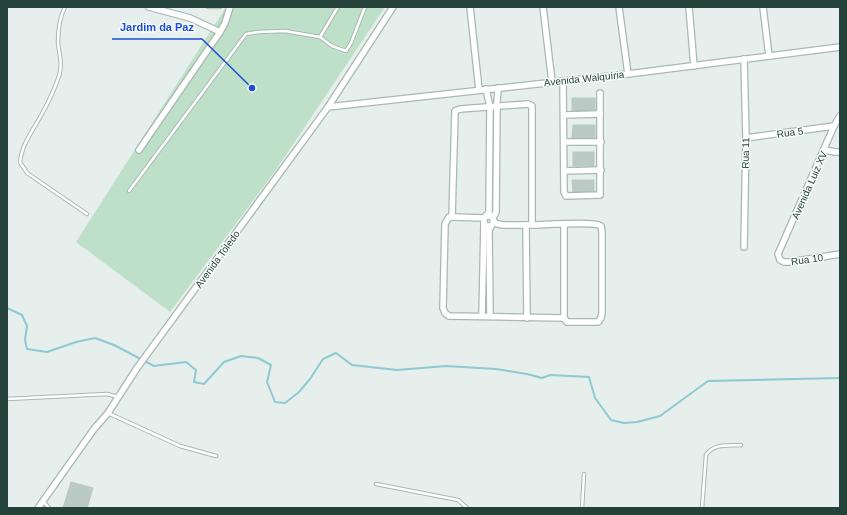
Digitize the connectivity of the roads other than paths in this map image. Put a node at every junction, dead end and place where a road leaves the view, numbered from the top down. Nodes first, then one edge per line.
1 (65, 7) edge
2 (149, 7) edge
3 (208, 7) edge
4 (220, 7) edge
5 (230, 7) edge
6 (338, 7) edge
7 (365, 7) edge
8 (393, 7) edge
9 (470, 7) edge
10 (542, 7) edge
11 (619, 7) edge
12 (689, 7) edge
13 (763, 7) edge
14 (220, 32) junction
15 (320, 37) junction
16 (840, 47) edge
17 (769, 56) junction
18 (744, 59) junction
19 (694, 66) junction
20 (628, 74) junction
21 (563, 81) junction
22 (552, 82) junction
23 (498, 88) junction
24 (486, 89) junction
25 (479, 90) junction
26 (600, 93) dead end
27 (497, 106) junction
28 (328, 107) junction
29 (490, 107) junction
30 (600, 114) junction
31 (564, 115) junction
32 (840, 116) edge
33 (834, 126) junction
34 (746, 138) junction
35 (564, 142) junction
36 (601, 142) junction
37 (139, 150) dead end
38 (825, 150) junction
39 (840, 152) edge
40 (601, 170) junction
41 (564, 171) junction
42 (129, 191) dead end
43 (87, 214) dead end
44 (452, 217) junction
45 (485, 219) junction
46 (493, 222) junction
47 (564, 224) junction
48 (529, 225) junction
49 (744, 246) dead end
50 (778, 254) joint
51 (840, 254) edge
52 (482, 316) junction
53 (490, 316) junction
54 (527, 318) junction
55 (564, 318) junction
56 (118, 397) junction
57 (7, 399) edge
58 (108, 412) junction
59 (741, 445) dead end
60 (216, 456) dead end
61 (584, 474) dead end
62 (376, 484) dead end
63 (43, 501) junction
64 (38, 508) edge
65 (49, 508) edge
66 (467, 508) edge
67 (582, 508) edge
68 (702, 508) edge

1 - 43 lane
2 - 14 street
3 - 4 lane
5 - 14 street
6 - 15 lane
7 - 15 lane
8 - 28 street, Avenida Toledo
9 - 25 street
10 - 22 street
11 - 20 street
12 - 19 street
13 - 17 street
14 - 37 street
15 - 42 lane
16 - 17 street, Avenida Walquíria
17 - 18 street, Avenida Walquíria
18 - 19 street, Avenida Walquíria
18 - 34 street, Rua 11
19 - 20 street, Avenida Walquíria
20 - 21 street, Avenida Walquíria
21 - 22 street, Avenida Walquíria
21 - 31 street
22 - 23 street, Avenida Walquíria
23 - 24 street, Avenida Walquíria
23 - 27 street
24 - 25 street, Avenida Walquíria
24 - 29 street
25 - 28 street, Avenida Walquíria
26 - 30 street
27 - 29 street
27 - 46 street
27 - 48 street
28 - 56 street, Avenida Toledo
29 - 44 street
29 - 45 street
30 - 31 street
30 - 36 street
31 - 35 street
32 - 33 street, Avenida Luiz XV
33 - 34 street, Rua 5
33 - 38 street, Avenida Luiz XV
34 - 49 street, Rua 11
35 - 36 street
35 - 41 street
36 - 40 street
38 - 39 street
38 - 50 street, Avenida Luiz XV
40 - 41 street
40 - 41 street
44 - 45 street
44 - 52 street
45 - 46 street
45 - 46 street
45 - 52 street
46 - 48 street
46 - 53 street
47 - 48 street
47 - 55 street
47 - 55 street
48 - 54 street
50 - 51 street, Rua 10
52 - 53 street
53 - 54 street
54 - 55 street
56 - 57 lane
56 - 58 street, Avenida Toledo
58 - 60 lane
58 - 63 street, Avenida Toledo
59 - 68 lane
61 - 67 lane
62 - 66 lane
63 - 64 street, Avenida Toledo
63 - 65 lane

